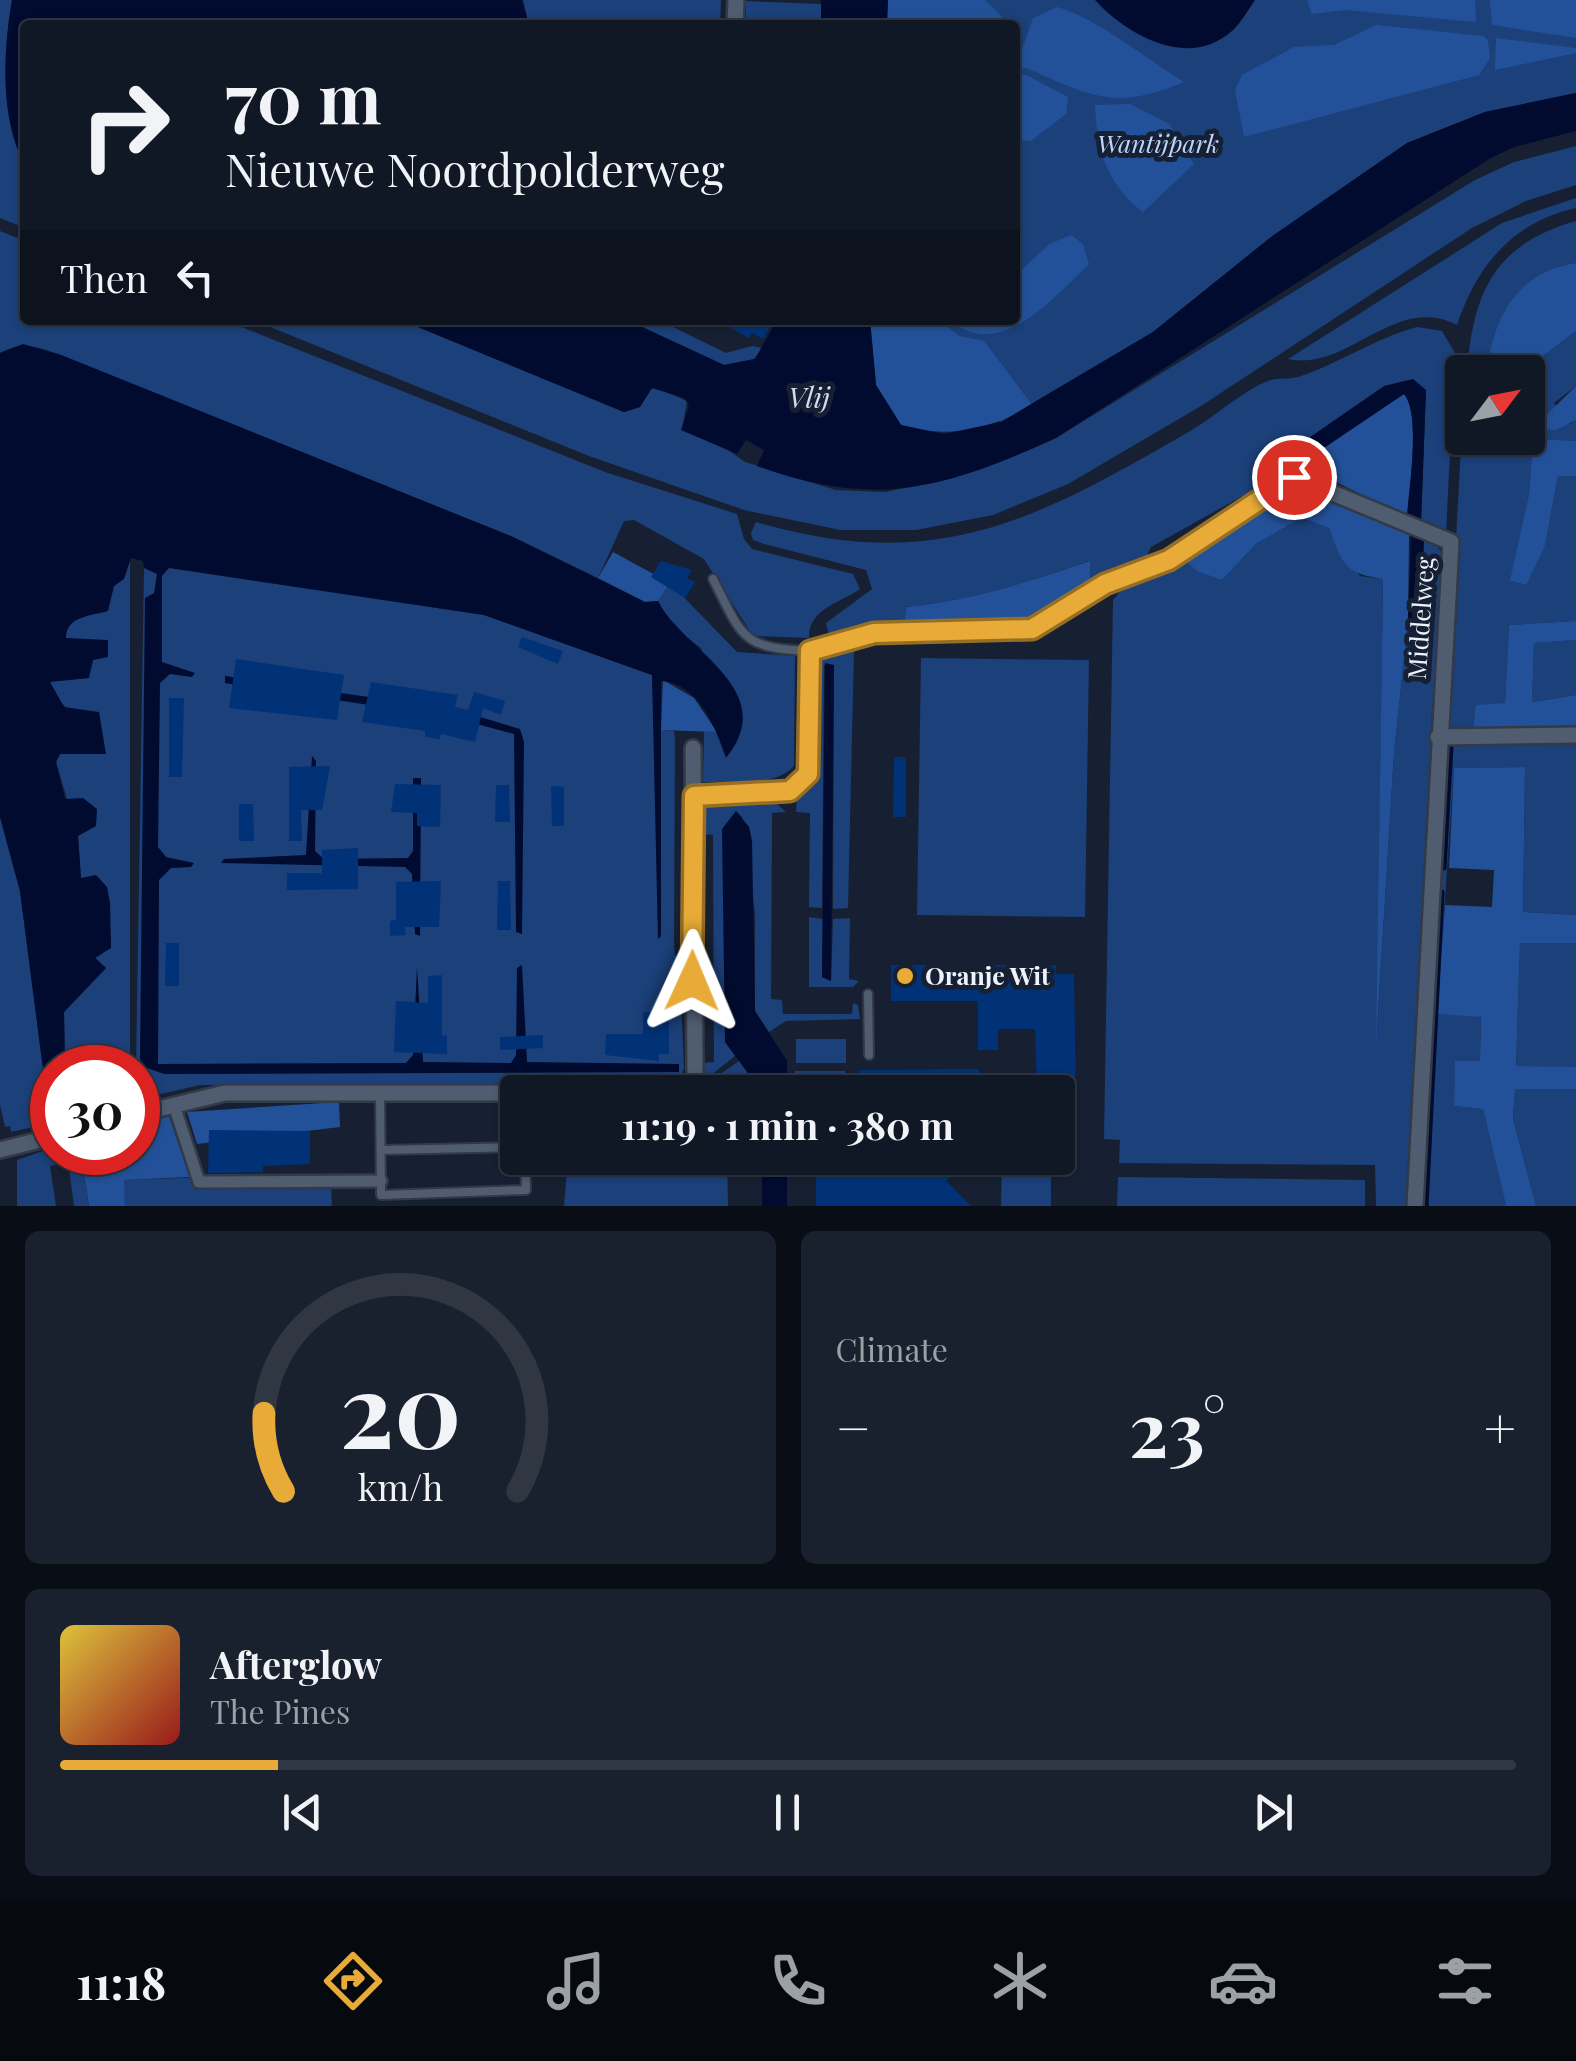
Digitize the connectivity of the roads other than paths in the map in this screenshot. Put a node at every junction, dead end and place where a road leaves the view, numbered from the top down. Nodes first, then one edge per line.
1 (713, 579) dead end
2 (810, 651) junction
3 (1576, 735) edge
4 (1438, 736) junction
5 (693, 748) dead end
6 (694, 796) junction
7 (868, 994) dead end
8 (868, 1055) dead end
9 (695, 1075) edge
10 (380, 1092) junction
11 (500, 1093) edge
12 (174, 1105) junction
13 (160, 1108) edge
14 (30, 1142) edge
15 (500, 1147) edge
16 (0, 1150) edge
17 (381, 1150) junction
18 (526, 1175) edge
19 (381, 1181) junction
20 (1415, 1206) edge

1 - 2 lane
2 - 4 street, Middelweg
2 - 6 street
3 - 4 street
4 - 20 street, Middelweg
5 - 6 street
6 - 9 street
7 - 8 lane
10 - 11 street
10 - 12 street
10 - 17 lane
12 - 13 street
12 - 19 street
14 - 16 street
15 - 17 lane
17 - 19 lane
18 - 19 lane

